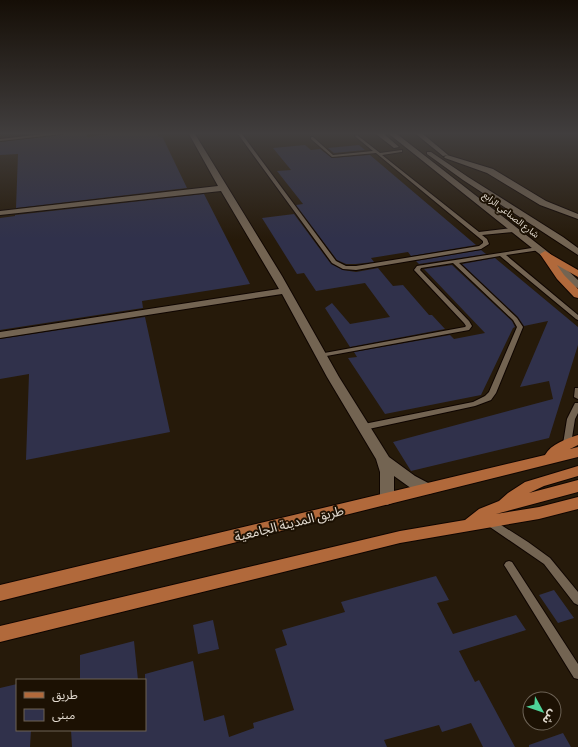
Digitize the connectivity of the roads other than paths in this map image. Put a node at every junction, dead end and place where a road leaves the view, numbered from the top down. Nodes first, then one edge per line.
1 (212, 169) edge
2 (266, 169) edge
3 (397, 169) edge
4 (427, 169) edge
5 (437, 169) edge
6 (451, 169) edge
7 (461, 169) edge
8 (483, 169) edge
9 (223, 188) junction
10 (465, 191) junction
11 (488, 193) junction
12 (0, 213) edge
13 (578, 217) edge
14 (513, 230) junction
15 (478, 234) junction
16 (541, 251) junction
17 (578, 252) edge
18 (501, 254) junction
19 (454, 261) junction
20 (566, 266) junction
21 (578, 270) edge
22 (578, 274) edge
23 (578, 285) edge
24 (285, 291) junction
25 (578, 295) edge
26 (578, 318) edge
27 (0, 335) edge
28 (321, 355) junction
29 (578, 390) edge
30 (578, 397) edge
31 (578, 405) edge
32 (364, 427) junction
33 (574, 445) edge
34 (383, 459) junction
35 (578, 471) edge
36 (578, 486) edge
37 (427, 489) junction
38 (387, 499) junction
39 (578, 503) edge
40 (504, 505) junction
41 (578, 512) edge
42 (539, 513) junction
43 (490, 522) junction
44 (471, 524) junction
45 (509, 565) dead end
46 (0, 593) edge
47 (578, 600) edge
48 (0, 634) edge
49 (578, 674) edge

1 - 9 street
2 - 15 lane
3 - 15 lane
4 - 10 street
5 - 10 street, شارع الصناعي الرابع
6 - 11 street, شارع الصناعي الرابع
7 - 11 street
8 - 13 street
9 - 12 street
9 - 24 street
10 - 14 street, شارع الصناعي الرابع
11 - 17 street, شارع الصناعي الرابع
14 - 15 lane
14 - 16 street, شارع الصناعي الرابع
16 - 18 lane
16 - 20 main road
16 - 23 street, شارع الصناعي الرابع
16 - 25 main road
18 - 19 lane
18 - 26 lane
19 - 28 lane
19 - 32 lane
20 - 21 main road
20 - 22 main road
24 - 27 street
24 - 28 street
28 - 32 street
29 - 30 lane
31 - 33 lane
32 - 34 street
33 - 37 main road, طريق المدينة الجامعية
34 - 37 street
34 - 38 street
35 - 40 main road
36 - 40 main road
37 - 38 main road, طريق المدينة الجامعية
38 - 46 main road, طريق المدينة الجامعية
39 - 42 main road
40 - 44 main road
41 - 42 main road
42 - 43 main road
43 - 44 main road
43 - 47 lane
44 - 48 main road
45 - 49 lane

